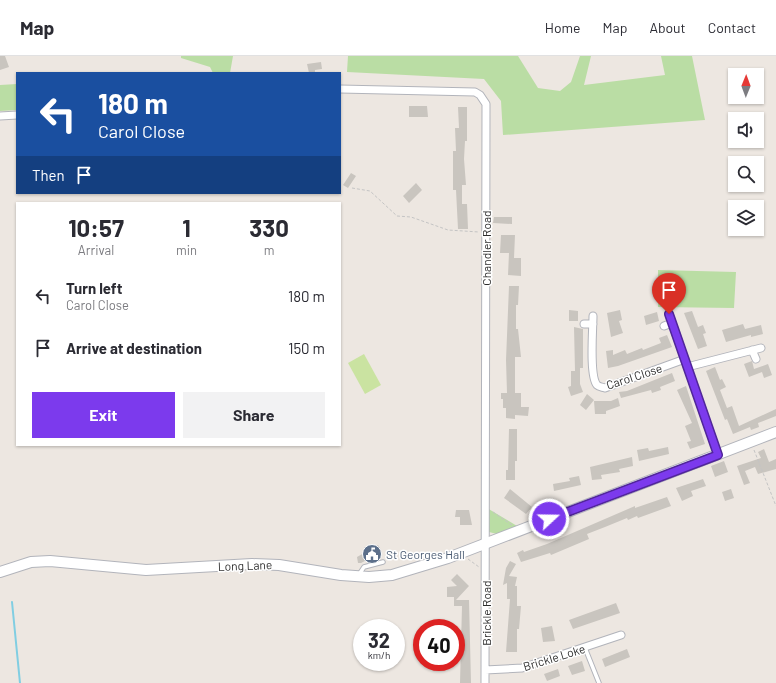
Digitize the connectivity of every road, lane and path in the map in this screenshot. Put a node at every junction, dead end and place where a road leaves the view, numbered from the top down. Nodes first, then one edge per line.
1 (341, 89) edge
2 (16, 115) edge
3 (0, 116) edge
4 (352, 188) dead end
5 (485, 232) junction
6 (669, 314) dead end
7 (593, 316) dead end
8 (672, 323) junction
9 (584, 324) dead end
10 (593, 324) junction
11 (664, 326) dead end
12 (761, 348) dead end
13 (752, 350) junction
14 (756, 359) dead end
15 (686, 363) junction
16 (776, 432) edge
17 (751, 442) junction
18 (718, 455) junction
19 (776, 506) edge
20 (485, 507) junction
21 (520, 530) junction
22 (486, 543) junction
23 (459, 554) junction
24 (383, 562) dead end
25 (0, 572) edge
26 (486, 572) junction
27 (357, 577) junction
28 (621, 636) dead end
29 (585, 648) junction
30 (485, 670) junction
31 (485, 683) edge
32 (599, 683) edge

1 - 5 street, Chandler Road
2 - 3 street
4 - 5 path
5 - 20 street, Chandler Road
6 - 8 street
7 - 10 street, Carol Close
8 - 11 street
8 - 15 street
9 - 10 street
10 - 15 street, Carol Close
12 - 13 street, Carol Close
13 - 14 street
13 - 15 street, Carol Close
15 - 18 street
16 - 17 street, Long Lane
17 - 18 street, Long Lane
17 - 19 path
18 - 21 street, Long Lane
20 - 21 path
20 - 22 street, Chandler Road
21 - 22 street, Long Lane
22 - 23 street, Long Lane
22 - 26 street, Brickle Road
23 - 26 path
23 - 27 street, Long Lane
24 - 27 lane
25 - 27 street, Long Lane
26 - 30 street, Brickle Road
28 - 29 street, Brickle Loke
29 - 30 street, Brickle Loke
29 - 32 lane
30 - 31 street, Brickle Road

